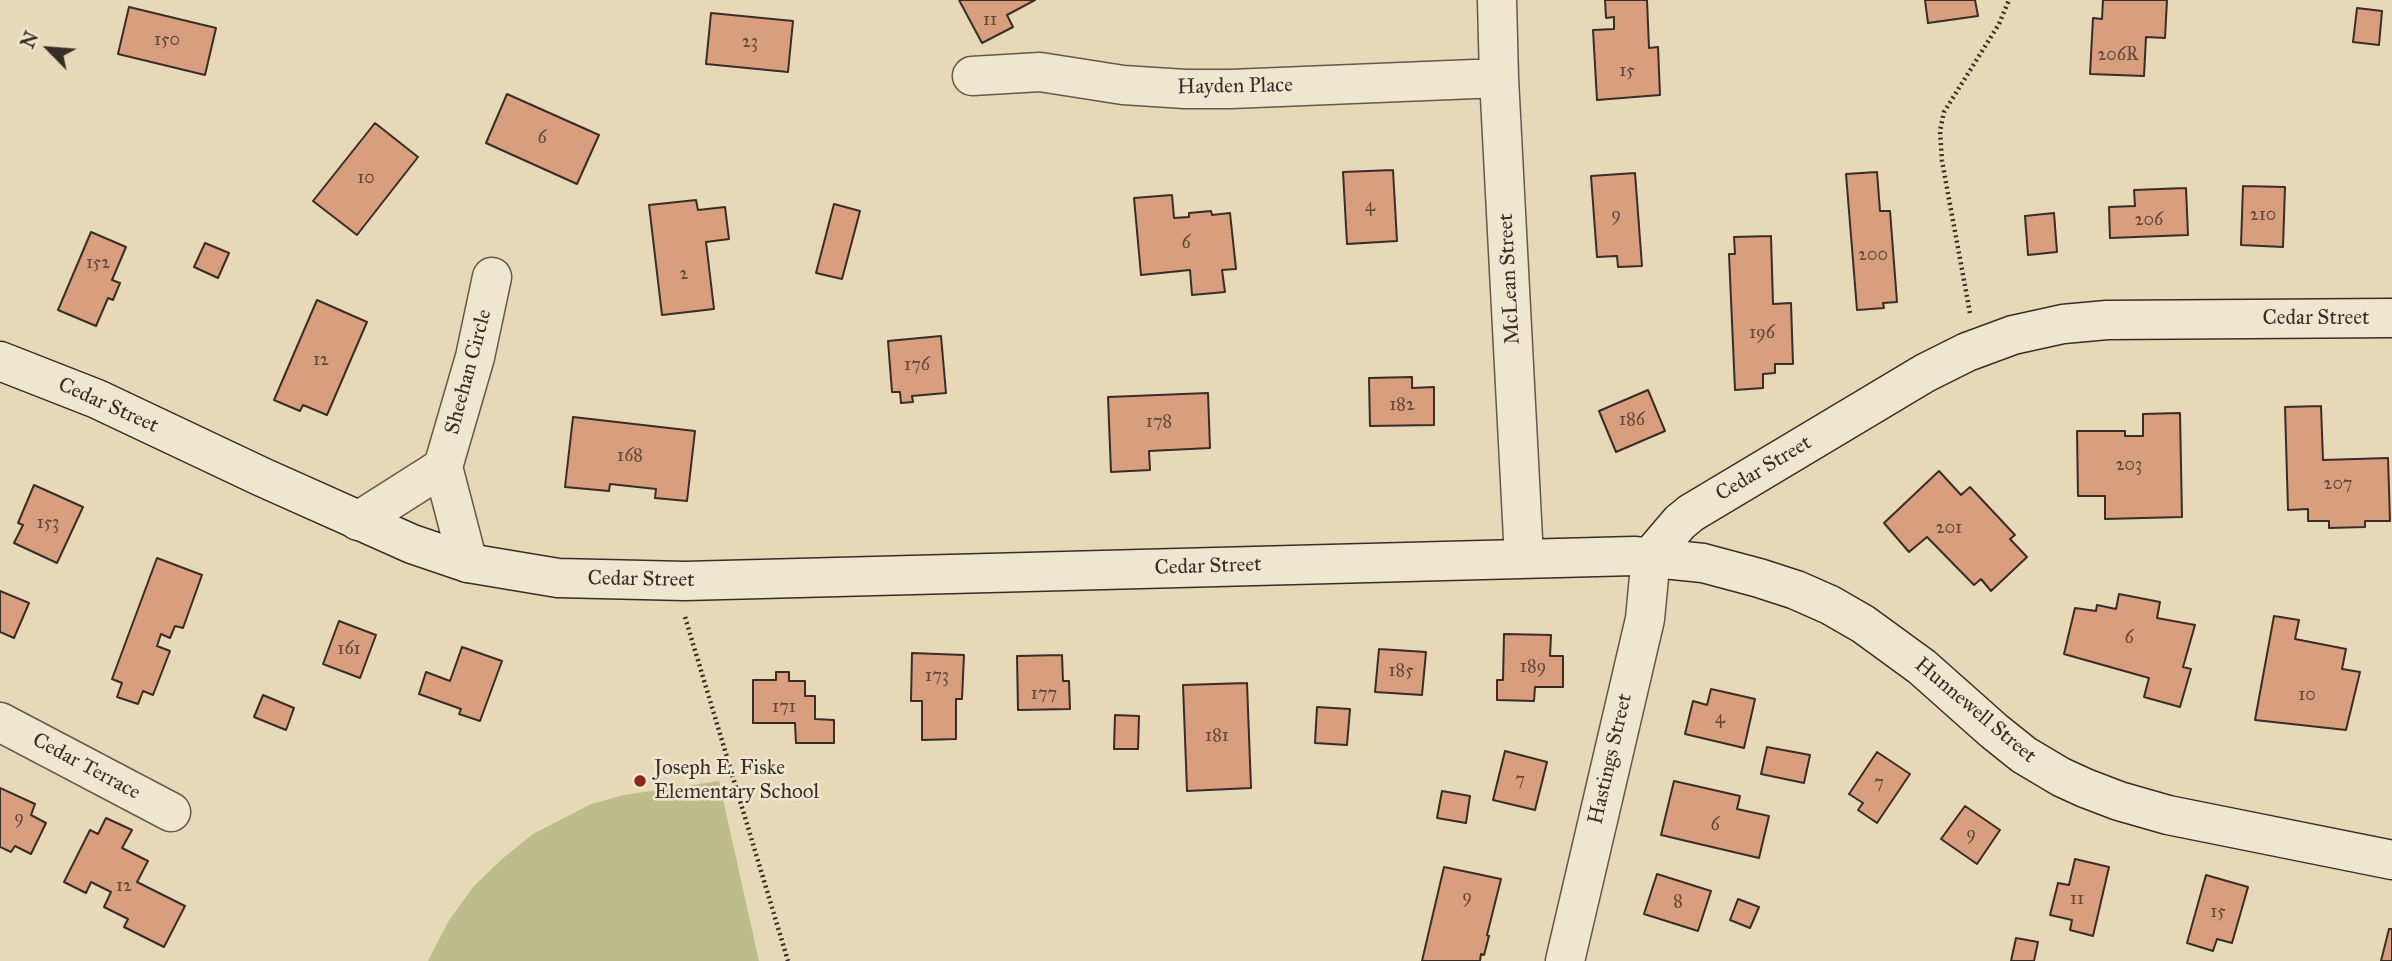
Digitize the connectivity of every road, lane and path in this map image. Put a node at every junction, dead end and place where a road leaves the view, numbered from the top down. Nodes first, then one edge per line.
1 (1497, 0) edge
2 (2009, 0) edge
3 (972, 76) dead end
4 (1499, 78) junction
5 (492, 277) dead end
6 (2392, 318) edge
7 (1977, 348) junction
8 (0, 360) edge
9 (443, 467) junction
10 (358, 521) junction
11 (1651, 556) junction
12 (1524, 558) junction
13 (468, 563) junction
14 (684, 613) dead end
15 (0, 722) edge
16 (171, 812) dead end
17 (2392, 860) edge
18 (788, 961) edge
19 (1565, 961) edge

1 - 4 street, McLean Street
2 - 7 path
3 - 4 street, Hayden Place
4 - 12 street, McLean Street
5 - 9 street, Sheehan Circle
6 - 7 street, Cedar Street
7 - 11 street, Cedar Street
8 - 10 street, Cedar Street
9 - 10 street
9 - 13 street
10 - 13 street, Cedar Street
11 - 12 street, Cedar Street
11 - 17 street, Hunnewell Street
11 - 19 street, Hastings Street
12 - 13 street, Cedar Street
14 - 18 path
15 - 16 street, Cedar Terrace

